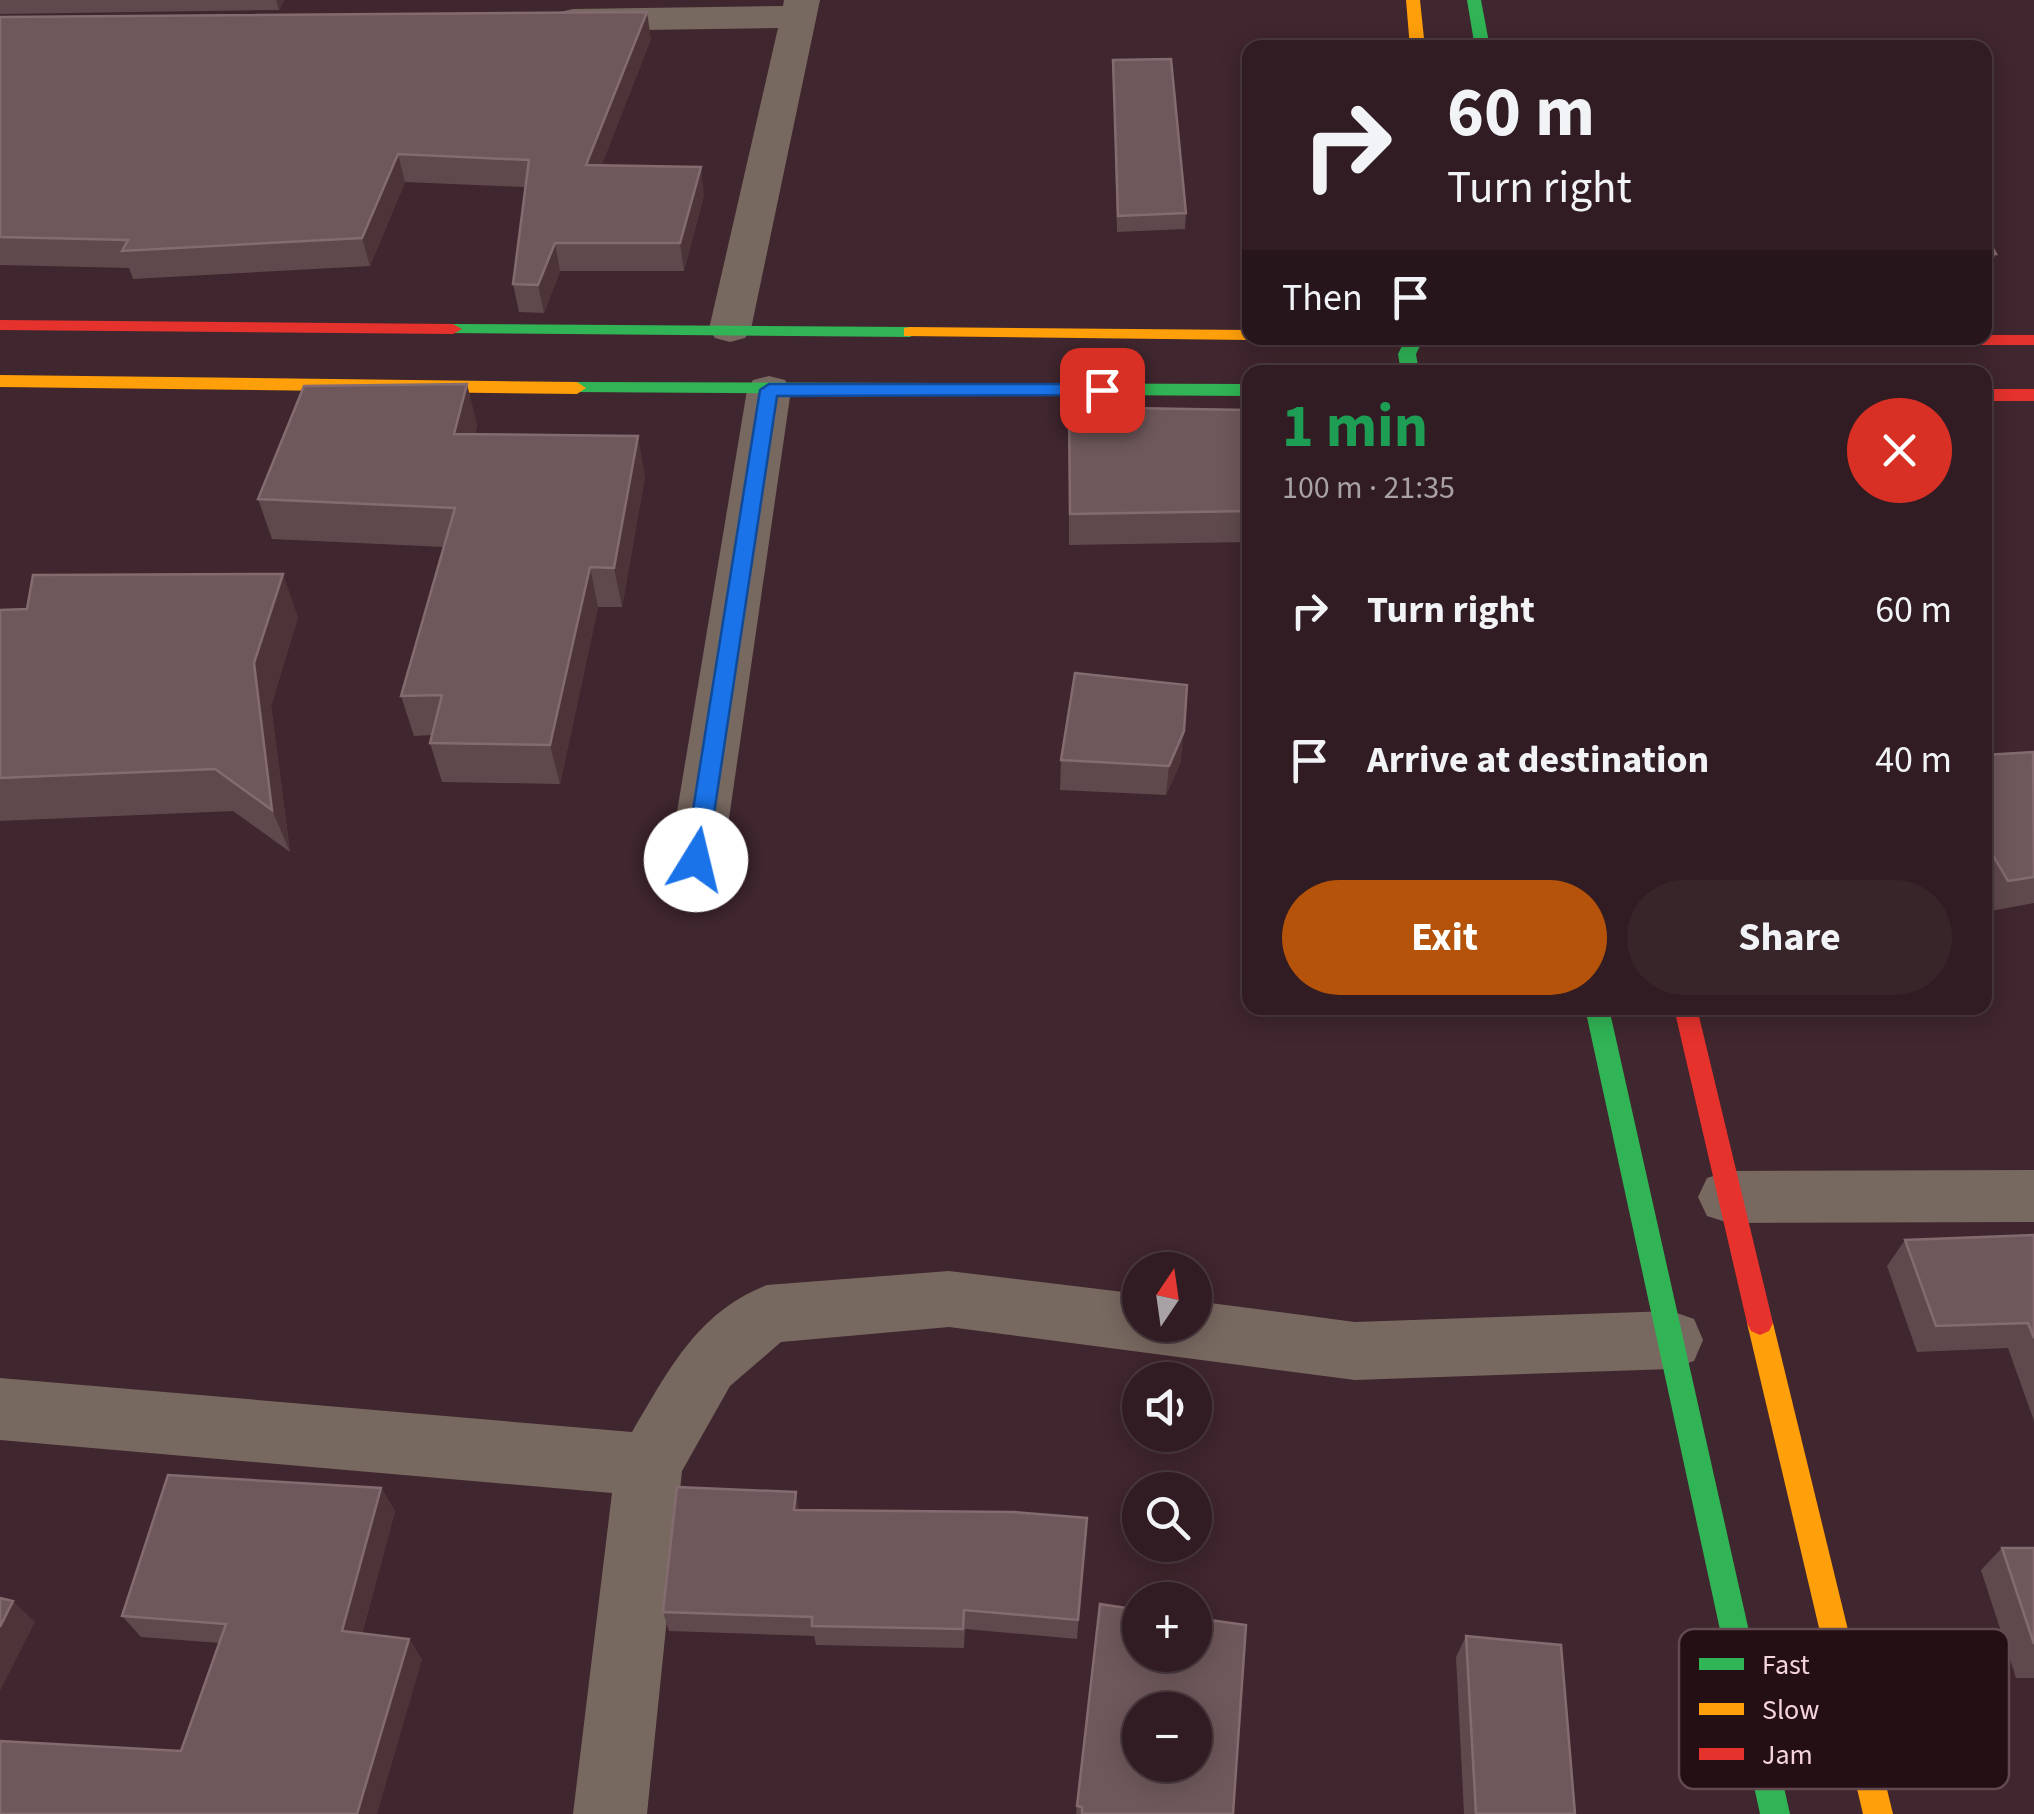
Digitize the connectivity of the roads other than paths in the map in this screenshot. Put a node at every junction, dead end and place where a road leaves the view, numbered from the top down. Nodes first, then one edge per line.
1 (1412, 0) edge
2 (1474, 0) edge
3 (799, 9) edge
4 (542, 20) edge
5 (1417, 40) edge
6 (1481, 40) edge
7 (0, 325) edge
8 (730, 329) junction
9 (1242, 335) edge
10 (1992, 340) edge
11 (2034, 340) edge
12 (0, 381) edge
13 (769, 390) junction
14 (1242, 390) edge
15 (1992, 395) edge
16 (2034, 395) edge
17 (696, 860) dead end
18 (1600, 1015) edge
19 (1686, 1015) edge
20 (2034, 1196) edge
21 (1729, 1197) junction
22 (1122, 1321) edge
23 (1212, 1333) edge
24 (1671, 1340) junction
25 (0, 1409) edge
26 (649, 1466) junction
27 (1734, 1629) edge
28 (1833, 1629) edge
29 (1769, 1789) edge
30 (1872, 1789) edge
31 (610, 1814) edge
32 (1774, 1814) edge
33 (1878, 1814) edge

1 - 5 street
2 - 6 street
3 - 4 street
3 - 8 street
7 - 8 street
8 - 9 street
10 - 11 street
12 - 13 street
13 - 14 street
13 - 17 street
15 - 16 street
18 - 24 street
19 - 21 street
20 - 21 street
21 - 28 street
22 - 26 street
23 - 24 street
24 - 27 street
25 - 26 street
26 - 31 street
29 - 32 street
30 - 33 street

